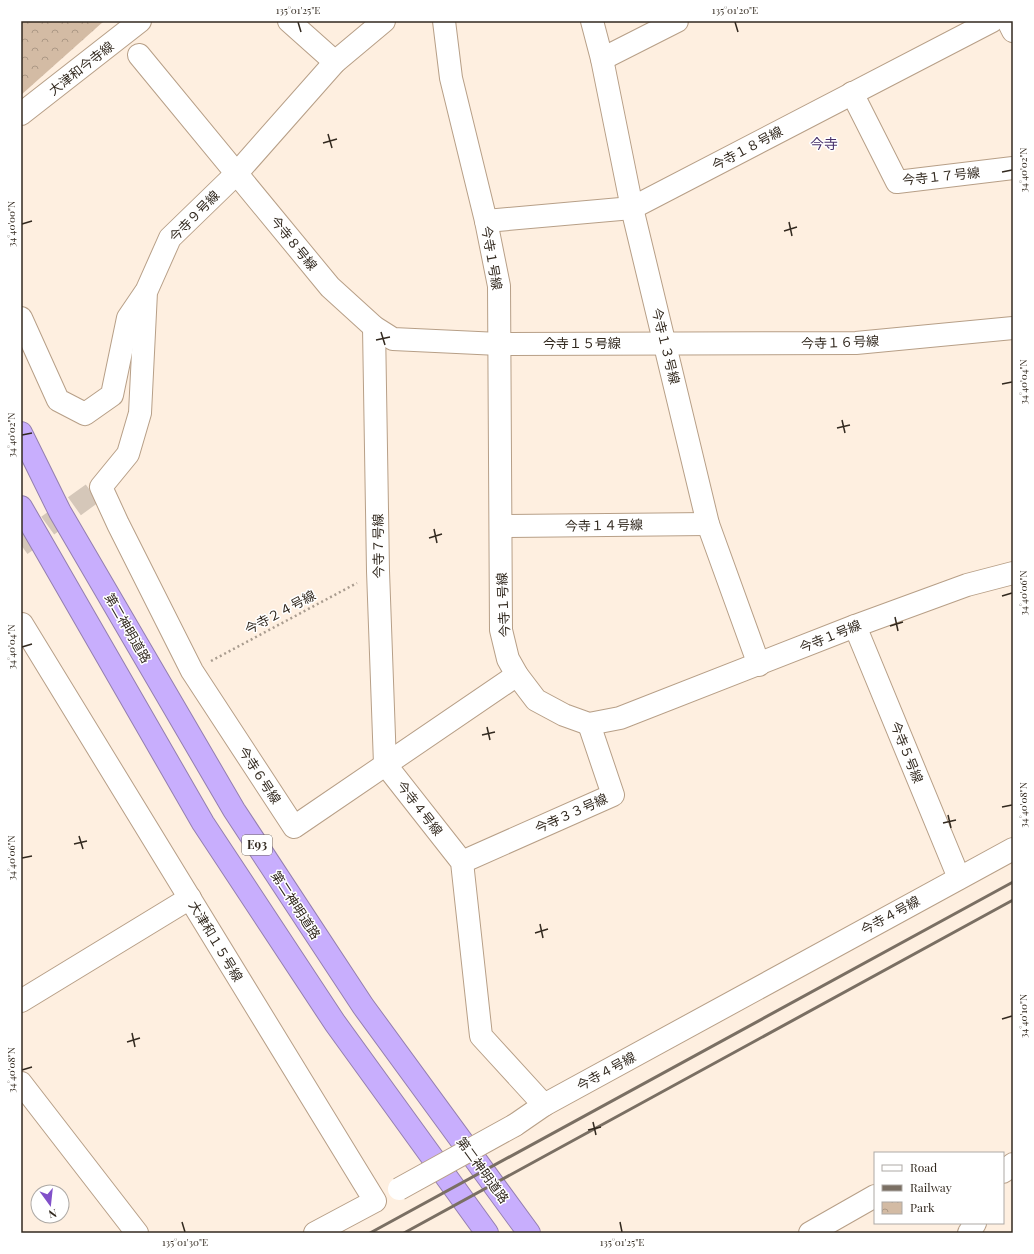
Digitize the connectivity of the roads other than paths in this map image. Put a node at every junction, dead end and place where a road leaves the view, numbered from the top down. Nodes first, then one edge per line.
1 (140, 21) edge
2 (289, 21) edge
3 (384, 21) edge
4 (444, 21) edge
5 (592, 21) edge
6 (677, 21) edge
7 (992, 21) edge
8 (1008, 21) edge
9 (1013, 30) edge
10 (138, 55) dead end
11 (602, 60) junction
12 (335, 62) junction
13 (852, 93) junction
14 (21, 114) edge
15 (1013, 168) edge
16 (236, 173) junction
17 (632, 208) junction
18 (486, 221) junction
19 (146, 292) junction
20 (21, 318) edge
21 (374, 327) junction
22 (1013, 328) edge
23 (666, 343) junction
24 (498, 344) junction
25 (21, 433) edge
26 (101, 487) joint
27 (21, 507) edge
28 (708, 524) junction
29 (501, 526) junction
30 (1013, 573) edge
31 (21, 624) edge
32 (855, 626) junction
33 (759, 665) junction
34 (517, 675) junction
35 (588, 724) junction
36 (386, 764) junction
37 (1013, 848) edge
38 (462, 862) junction
39 (959, 878) junction
40 (190, 898) junction
41 (21, 1001) edge
42 (21, 1083) edge
43 (544, 1105) junction
44 (1013, 1164) edge
45 (1004, 1171) edge
46 (874, 1197) edge
47 (375, 1201) junction
48 (974, 1224) edge
49 (137, 1233) edge
50 (315, 1233) edge
51 (487, 1233) edge
52 (529, 1233) edge
53 (810, 1233) edge
54 (969, 1233) edge

1 - 14 street, 大津和今寺線
2 - 12 street
3 - 12 street, 今寺９号線
4 - 18 street, 今寺１号線
5 - 11 street, 今寺１３号線
6 - 11 street
7 - 13 street, 今寺１８号線
8 - 9 street
10 - 16 street, 今寺８号線
11 - 17 street, 今寺１３号線
12 - 16 street, 今寺９号線
13 - 15 street, 今寺１７号線
13 - 17 street, 今寺１８号線
16 - 19 street, 今寺９号線
16 - 21 street, 今寺８号線
17 - 18 street, 今寺１８号線
17 - 23 street, 今寺１３号線
18 - 24 street, 今寺１号線
19 - 20 street
19 - 26 street, 今寺９号線
21 - 24 street, 今寺８号線
21 - 36 street, 今寺７号線
22 - 23 street, 今寺１６号線
23 - 24 street, 今寺１５号線
23 - 28 street, 今寺１３号線
24 - 29 street, 今寺１号線
25 - 52 highway, 第二神明道路 / E93
26 - 36 street, 今寺６号線
27 - 51 highway, E93
28 - 29 street, 今寺１４号線
28 - 33 street, 今寺１３号線
29 - 34 street, 今寺１号線
30 - 32 street, 今寺１号線
31 - 40 street, 大津和１５号線
32 - 33 street, 今寺１号線
32 - 39 street, 今寺５号線
33 - 35 street, 今寺１号線
34 - 35 street, 今寺１号線
34 - 36 street, 今寺６号線
35 - 38 street, 今寺３３号線
36 - 38 street, 今寺４号線
37 - 39 street, 今寺４号線
38 - 43 street
39 - 43 street, 今寺４号線
40 - 41 street
40 - 47 street, 大津和１５号線
42 - 49 street
43 - 47 street, 今寺４号線, bridge
44 - 45 street
46 - 53 street
47 - 50 street
48 - 54 street

